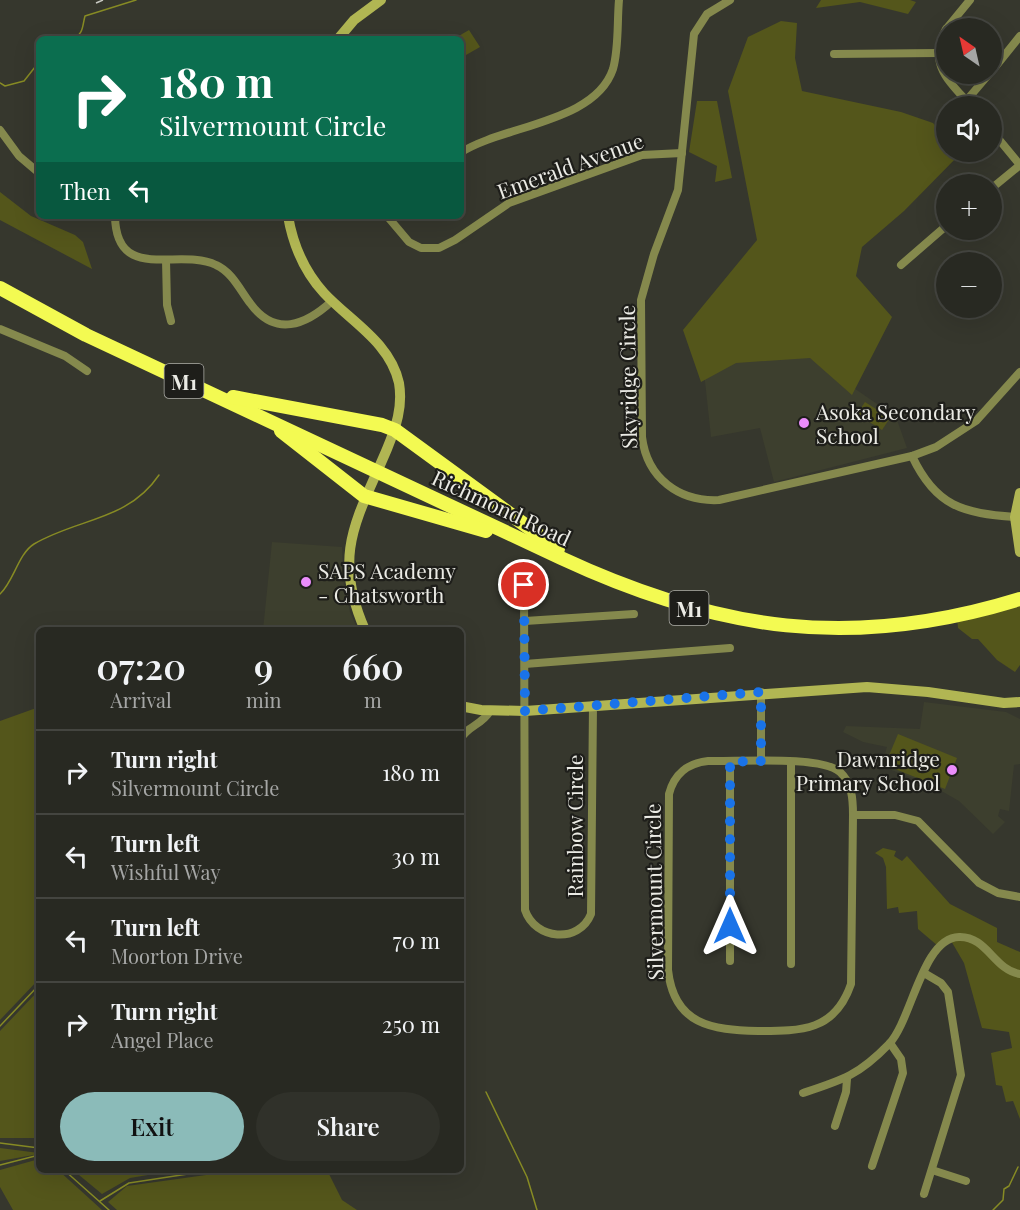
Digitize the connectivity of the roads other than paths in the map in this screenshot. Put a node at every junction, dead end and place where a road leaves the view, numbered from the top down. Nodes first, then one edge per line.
1 (381, 0) edge
2 (619, 0) edge
3 (730, 0) edge
4 (970, 0) edge
5 (956, 18) edge
6 (341, 36) edge
7 (1020, 36) edge
8 (834, 54) dead end
9 (936, 54) edge
10 (1002, 58) edge
11 (952, 84) edge
12 (961, 96) edge
13 (0, 130) edge
14 (1002, 143) edge
15 (464, 151) edge
16 (682, 153) junction
17 (1020, 165) edge
18 (36, 170) edge
19 (1002, 180) edge
20 (115, 219) edge
21 (289, 219) edge
22 (390, 219) edge
23 (936, 235) edge
24 (166, 260) junction
25 (901, 265) dead end
26 (0, 288) edge
27 (332, 300) junction
28 (171, 321) dead end
29 (0, 328) edge
30 (87, 371) dead end
31 (1020, 372) edge
32 (181, 379) junction
33 (270, 422) junction
34 (395, 430) junction
35 (912, 456) junction
36 (378, 468) junction
37 (1020, 493) edge
38 (364, 496) junction
39 (1015, 517) junction
40 (1020, 552) edge
41 (561, 558) junction
42 (524, 585) dead end
43 (639, 592) junction
44 (1020, 599) edge
45 (634, 614) dead end
46 (525, 621) junction
47 (364, 627) edge
48 (730, 648) dead end
49 (525, 664) junction
50 (761, 692) junction
51 (1020, 702) edge
52 (1005, 704) junction
53 (593, 705) junction
54 (464, 707) edge
55 (490, 711) junction
56 (525, 711) junction
57 (1020, 711) edge
58 (464, 732) edge
59 (761, 761) junction
60 (730, 762) junction
61 (791, 762) junction
62 (853, 815) junction
63 (1020, 897) edge
64 (730, 962) dead end
65 (791, 964) dead end
66 (924, 973) junction
67 (1020, 974) edge
68 (890, 1043) junction
69 (847, 1079) junction
70 (803, 1093) dead end
71 (835, 1126) dead end
72 (872, 1166) dead end
73 (932, 1170) junction
74 (966, 1181) dead end
75 (924, 1194) dead end

1 - 6 street
2 - 15 street
3 - 16 street, Skyridge Circle
4 - 5 street
7 - 10 street
8 - 9 street
11 - 12 street
13 - 18 street
14 - 17 street
16 - 22 street, Emerald Avenue
16 - 35 street, Skyridge Circle
17 - 19 street
20 - 24 street
21 - 27 street
23 - 25 street
24 - 27 street
24 - 28 street
26 - 32 highway, Richmond Road / M1
27 - 34 street
29 - 30 street
31 - 35 street, Skyridge Circle
32 - 33 highway, Richmond Road / M1
32 - 34 highway
33 - 36 highway, Richmond Road / M1
33 - 38 highway
34 - 36 street
34 - 43 highway
35 - 39 street
36 - 38 street
36 - 41 highway, Richmond Road / M1
37 - 39 street
38 - 41 highway
38 - 47 street
39 - 40 street
41 - 43 highway, Richmond Road / M1
42 - 46 street, Rainbow Circle
43 - 44 highway, Richmond Road / M1
45 - 46 street
46 - 49 street, Rainbow Circle
48 - 49 street
49 - 56 street, Rainbow Circle
50 - 52 street
50 - 53 street
50 - 59 street
51 - 52 street
52 - 57 street
53 - 56 street
53 - 56 street, Rainbow Circle
54 - 55 street
55 - 56 street
55 - 58 street
59 - 60 street, Silvermount Circle
59 - 61 street, Silvermount Circle
60 - 62 street, Silvermount Circle
60 - 64 street
61 - 62 street, Silvermount Circle
61 - 65 street
62 - 63 street
66 - 67 street
66 - 68 street
66 - 73 street
68 - 69 street
68 - 72 street
69 - 70 street
69 - 71 street
73 - 74 street
73 - 75 street

